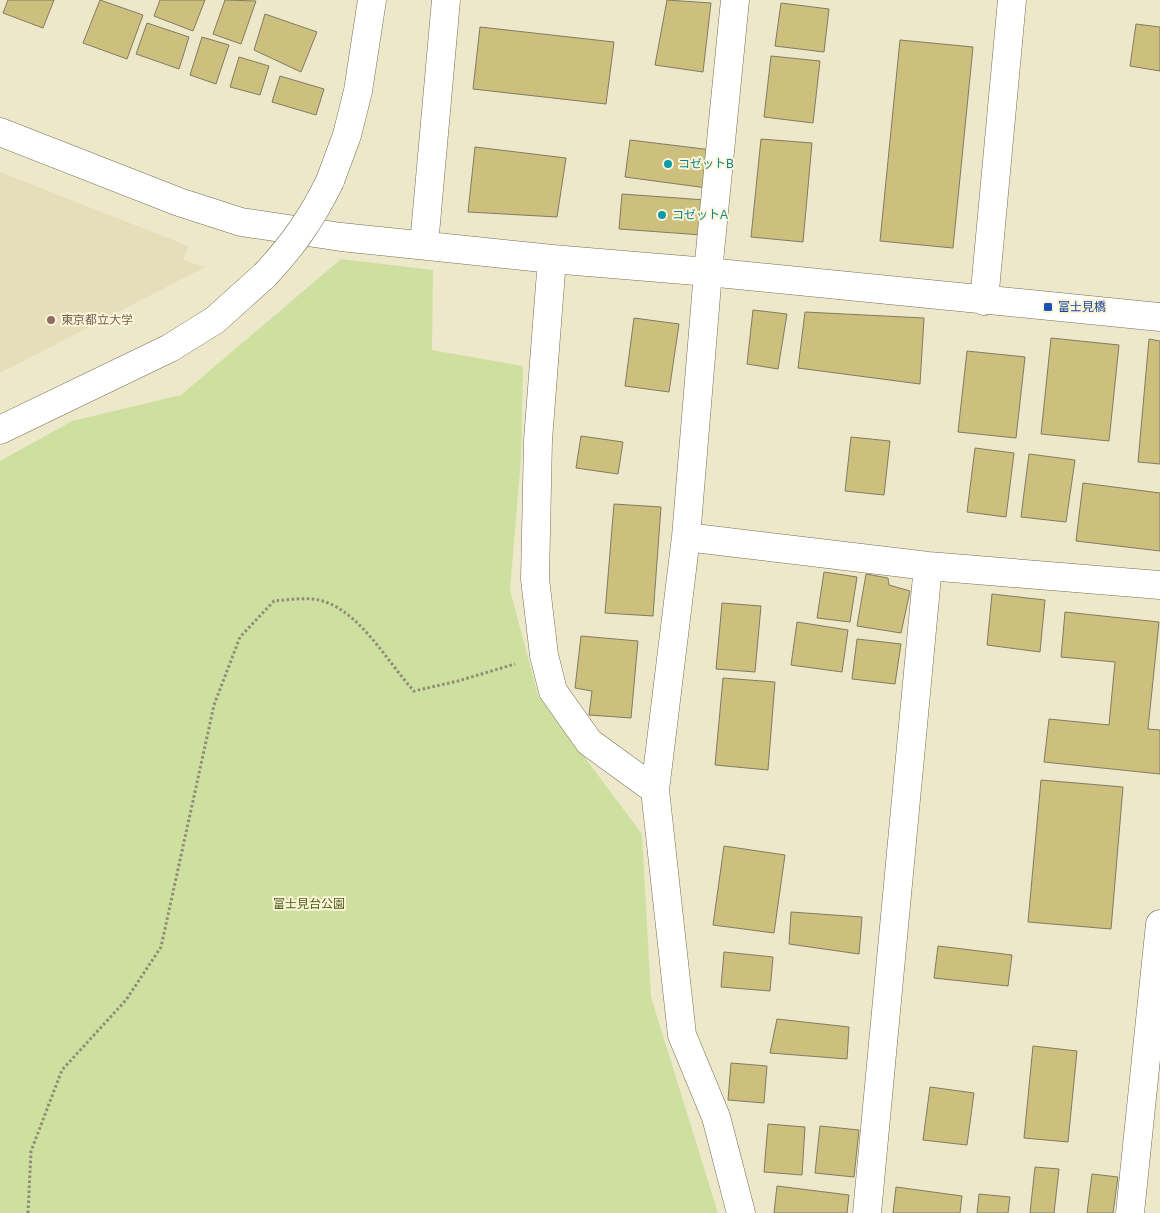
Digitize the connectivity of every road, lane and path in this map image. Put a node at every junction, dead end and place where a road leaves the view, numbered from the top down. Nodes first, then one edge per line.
1 (372, 0) edge
2 (446, 0) edge
3 (735, 0) edge
4 (1012, 0) edge
5 (0, 132) edge
6 (424, 245) junction
7 (552, 259) junction
8 (708, 272) junction
9 (984, 301) junction
10 (1160, 318) edge
11 (0, 430) edge
12 (686, 537) junction
13 (928, 566) junction
14 (1160, 585) edge
15 (544, 655) junction
16 (655, 790) junction
17 (1160, 924) edge
18 (28, 1213) edge
19 (742, 1213) edge
20 (867, 1213) edge
21 (1130, 1213) edge

1 - 11 street, bridge
2 - 6 street
3 - 8 street
4 - 9 street
5 - 6 street
6 - 7 street
7 - 8 street
7 - 15 street
8 - 9 street
8 - 12 street
9 - 10 street
12 - 13 street
12 - 16 street
13 - 14 street
13 - 20 street
15 - 16 street
15 - 18 path
16 - 19 street
17 - 21 street

